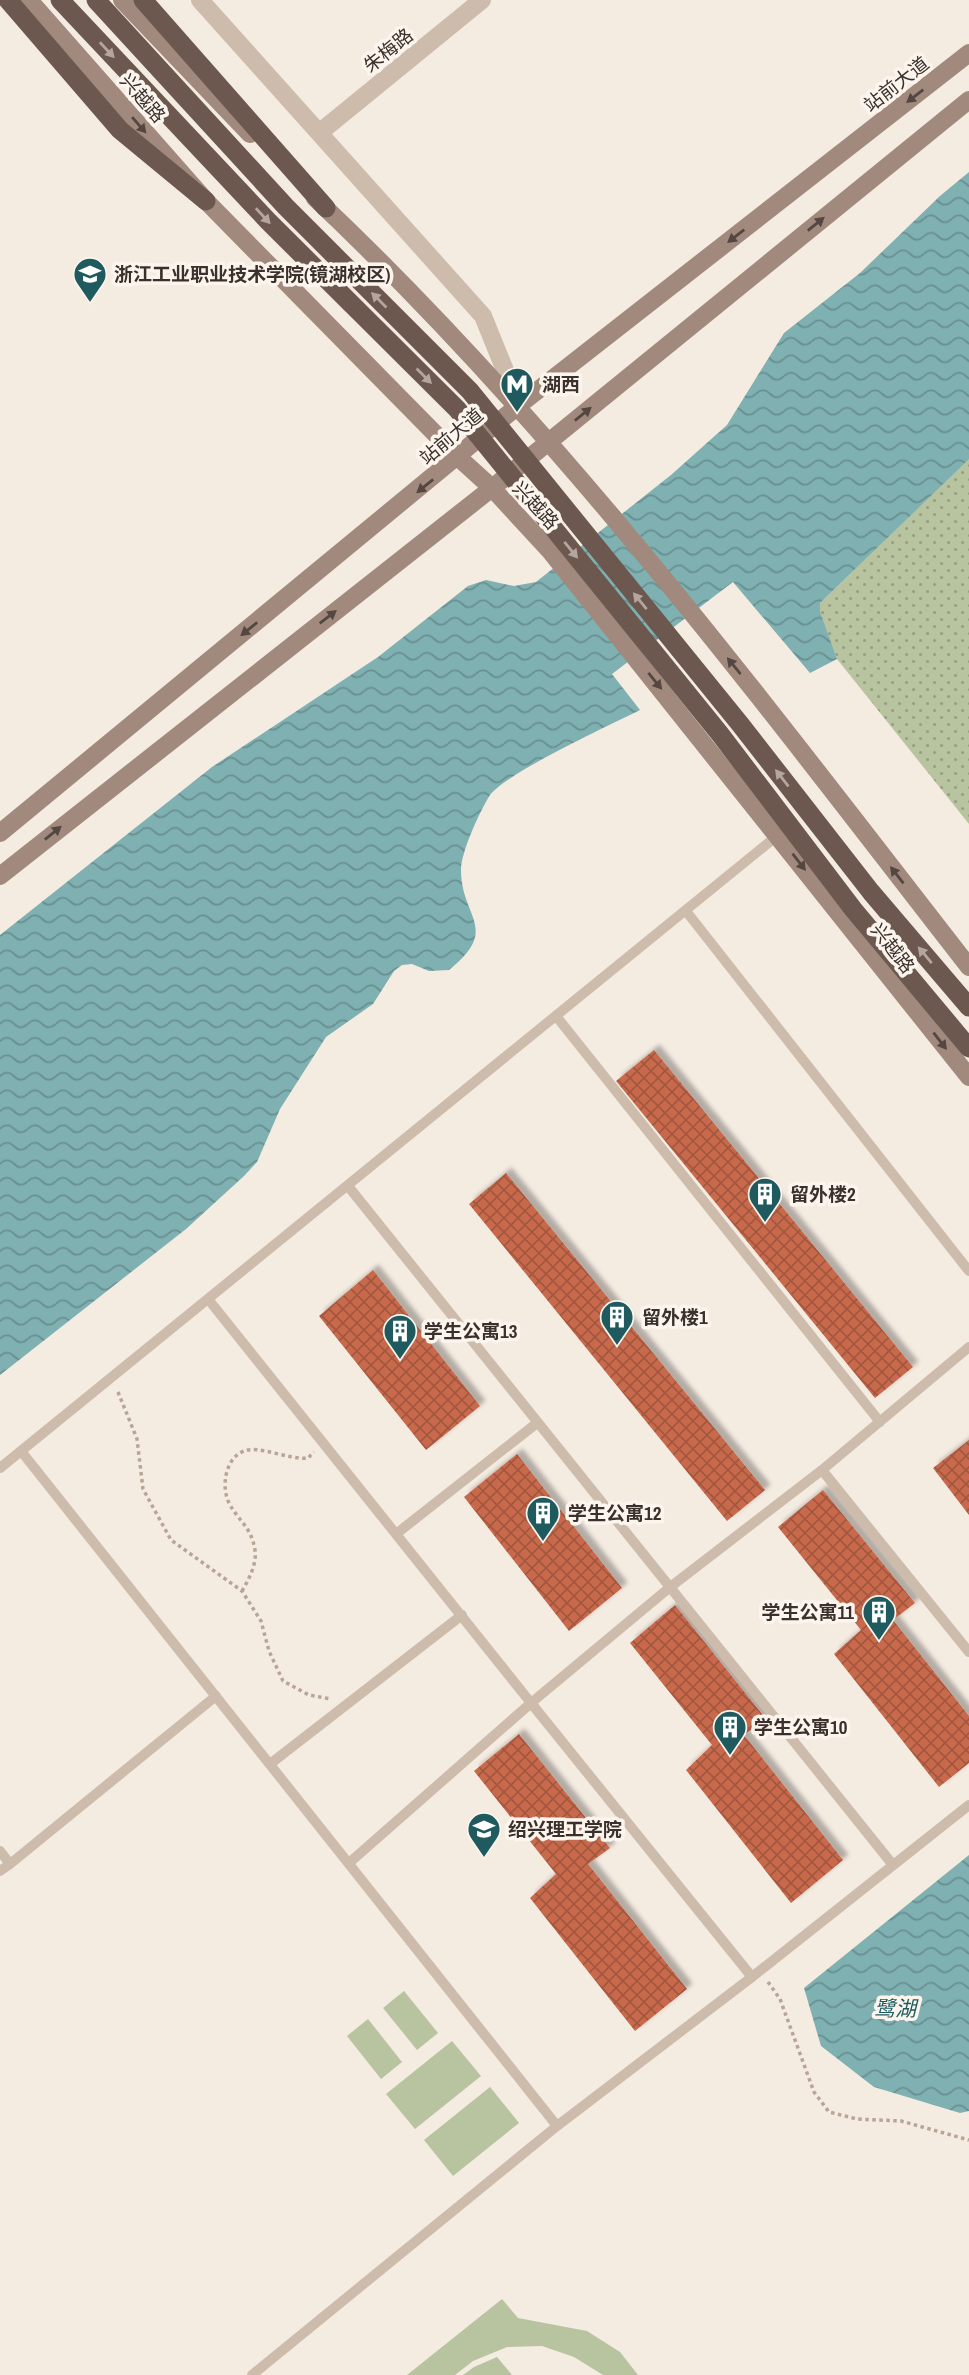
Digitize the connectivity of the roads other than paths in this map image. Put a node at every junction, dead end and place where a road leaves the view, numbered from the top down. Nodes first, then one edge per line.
1 (8, 0) edge
2 (29, 0) edge
3 (61, 0) edge
4 (96, 0) edge
5 (122, 0) edge
6 (143, 0) edge
7 (200, 0) edge
8 (482, 0) edge
9 (969, 53) edge
10 (969, 100) edge
11 (319, 133) junction
12 (206, 201) junction
13 (326, 208) junction
14 (519, 405) junction
15 (550, 440) junction
16 (458, 458) junction
17 (492, 488) junction
18 (0, 833) edge
19 (778, 835) junction
20 (0, 876) edge
21 (686, 911) junction
22 (969, 967) edge
23 (969, 1007) edge
24 (556, 1016) junction
25 (969, 1048) edge
26 (969, 1077) edge
27 (348, 1186) junction
28 (969, 1271) edge
29 (208, 1299) junction
30 (969, 1347) edge
31 (880, 1422) junction
32 (537, 1423) junction
33 (21, 1451) junction
34 (0, 1468) edge
35 (822, 1470) junction
36 (396, 1534) junction
37 (669, 1588) junction
38 (462, 1615) junction
39 (969, 1652) edge
40 (216, 1696) junction
41 (531, 1703) junction
42 (270, 1764) junction
43 (969, 1805) edge
44 (0, 1851) edge
45 (348, 1863) junction
46 (10, 1864) junction
47 (893, 1866) junction
48 (0, 1871) edge
49 (756, 1974) junction
50 (557, 2126) junction
51 (252, 2375) edge

1 - 12 highway
2 -> 12 main road, 兴越路
3 -> 25 highway
23 -> 4 highway
5 - 13 main road
6 - 13 highway
7 - 11 street
8 - 11 street, 朱梅路
9 -> 14 main road, 站前大道
15 -> 10 main road
11 - 14 street
12 - 16 main road, 兴越路
13 - 14 main road
14 - 15 main road
14 - 16 main road, 站前大道
15 - 17 main road
22 -> 15 main road
16 - 17 main road, 兴越路
16 -> 18 main road, 站前大道
17 -> 19 main road, 兴越路
20 -> 17 main road
19 - 21 lane
19 -> 26 main road, 兴越路
21 - 24 lane
21 - 28 lane
24 - 27 lane
24 - 31 lane
27 - 29 lane
27 - 32 lane
29 - 33 lane
29 - 36 lane
30 - 31 lane
31 - 35 lane
32 - 36 lane
32 - 37 lane
33 - 34 lane
33 - 40 lane
35 - 37 lane
35 - 39 lane
36 - 38 lane
37 - 41 lane
37 - 47 lane
38 - 41 lane
38 - 42 lane
40 - 42 lane
40 - 46 lane
41 - 45 lane
41 - 49 lane
42 - 45 lane
43 - 47 lane
44 - 46 lane
45 - 50 lane
46 - 48 lane
47 - 49 lane
49 - 50 lane
50 - 51 lane

